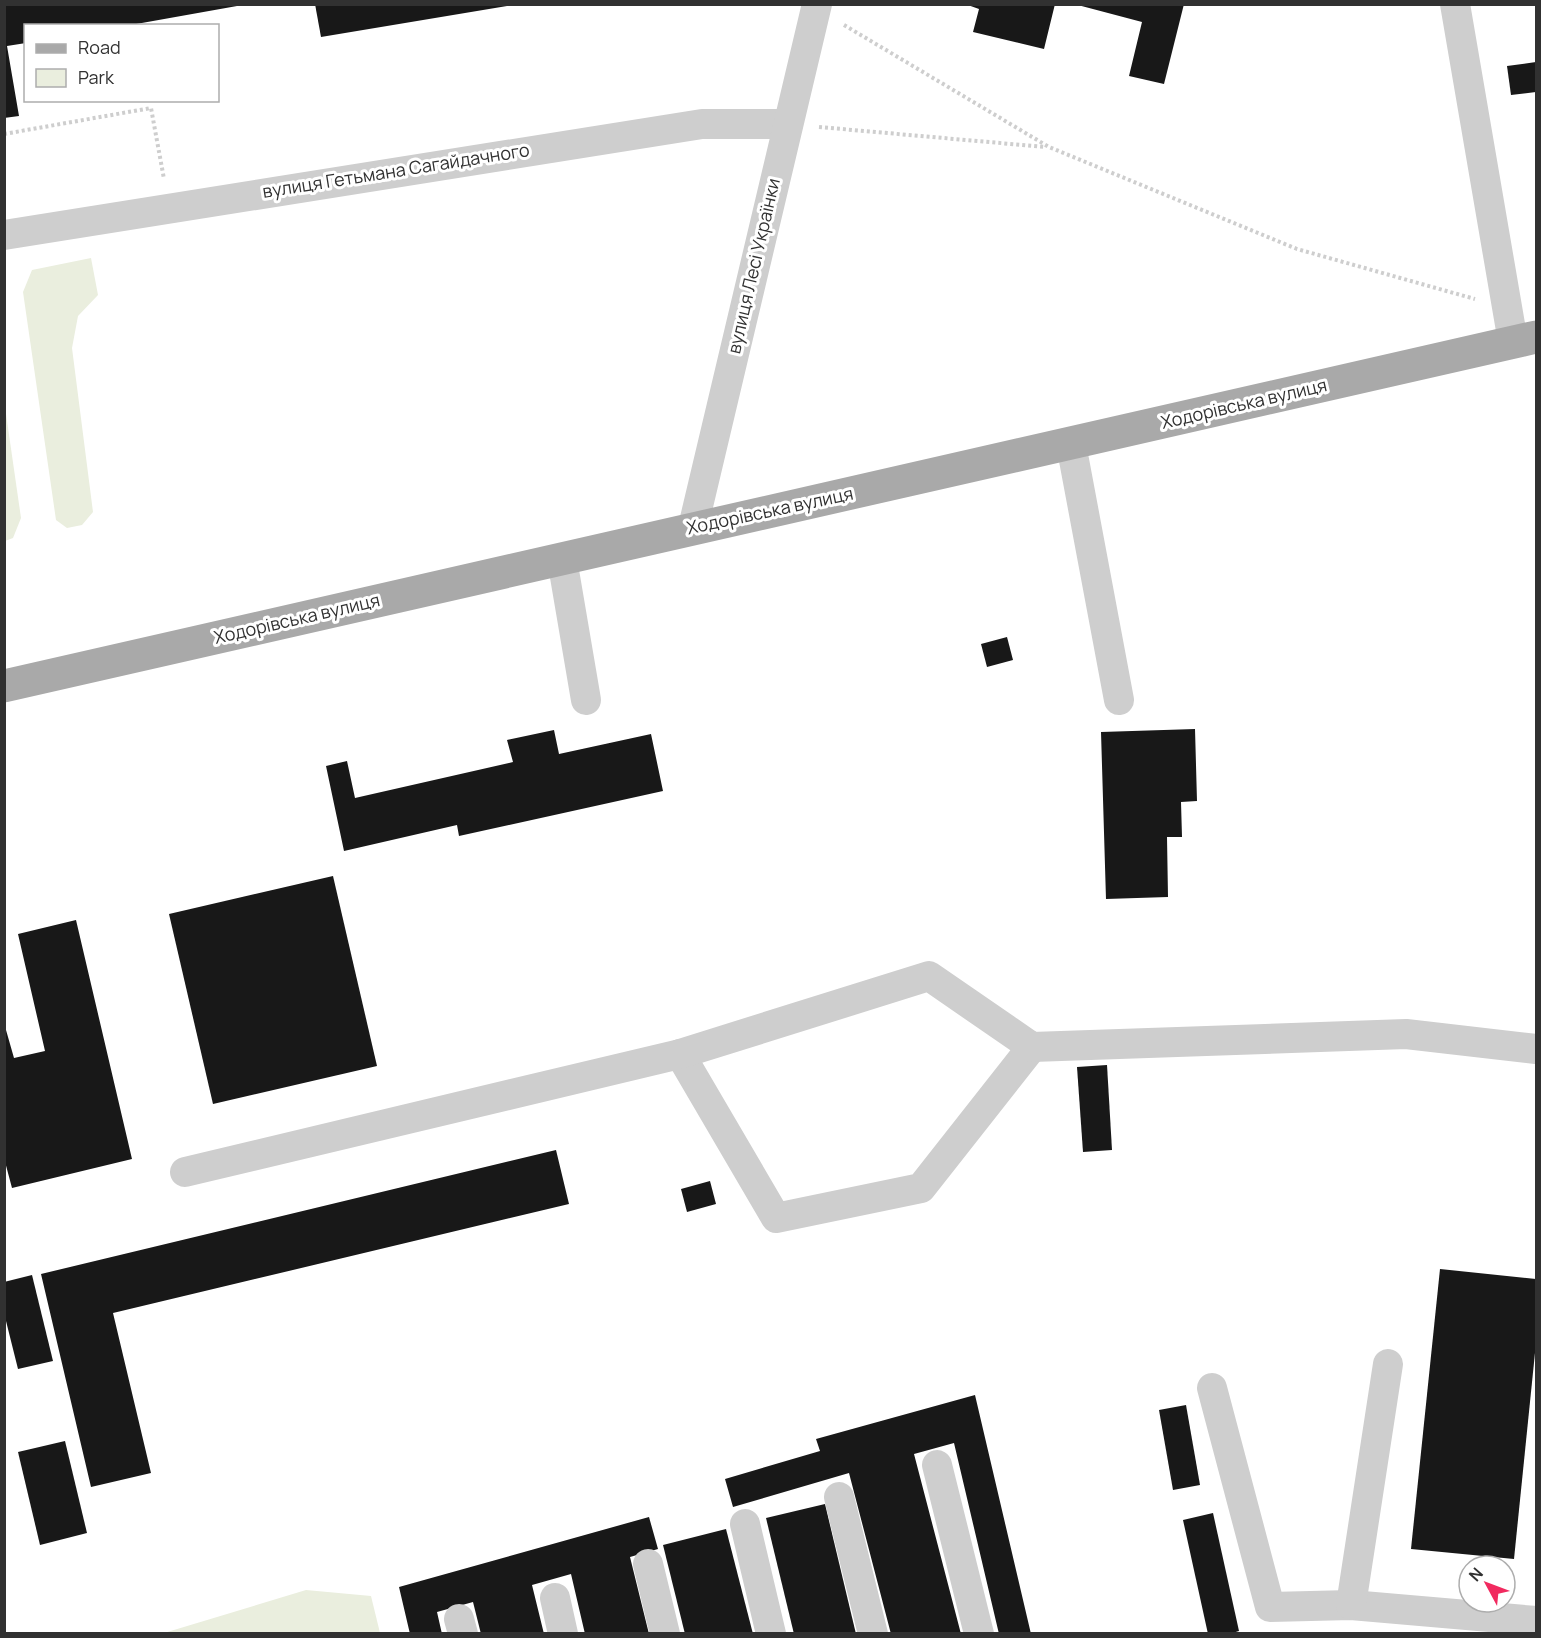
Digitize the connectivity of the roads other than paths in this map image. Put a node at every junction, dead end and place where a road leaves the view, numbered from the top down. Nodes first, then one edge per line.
1 (1455, 4) edge
2 (816, 6) edge
3 (788, 124) junction
4 (4, 235) edge
5 (1525, 339) edge
6 (1071, 444) junction
7 (693, 527) junction
8 (562, 559) junction
9 (4, 686) edge
10 (586, 700) dead end
11 (1119, 700) dead end
12 (1032, 1047) junction
13 (1536, 1048) edge
14 (680, 1054) junction
15 (185, 1172) dead end
16 (1388, 1364) dead end
17 (1212, 1388) dead end
18 (937, 1465) dead end
19 (839, 1497) dead end
20 (745, 1524) dead end
21 (648, 1564) dead end
22 (555, 1598) dead end
23 (1352, 1605) junction
24 (1536, 1621) edge
25 (563, 1634) edge
26 (665, 1634) edge
27 (771, 1634) edge
28 (873, 1634) edge
29 (979, 1634) edge

1 - 5 street
2 - 3 street, вулиця Лесі Українки
3 - 4 street, вулиця Гетьмана Сагайдачного
3 - 7 street, вулиця Лесі Українки
5 - 6 main road, Ходорівська вулиця
6 - 7 main road, Ходорівська вулиця
6 - 11 street
7 - 8 main road, Ходорівська вулиця
8 - 9 main road, Ходорівська вулиця
8 - 10 street
12 - 13 street
12 - 14 street
12 - 14 street
14 - 15 street
16 - 23 street
17 - 23 street
18 - 29 street
19 - 28 street
20 - 27 street
21 - 26 street
22 - 25 street
23 - 24 street

